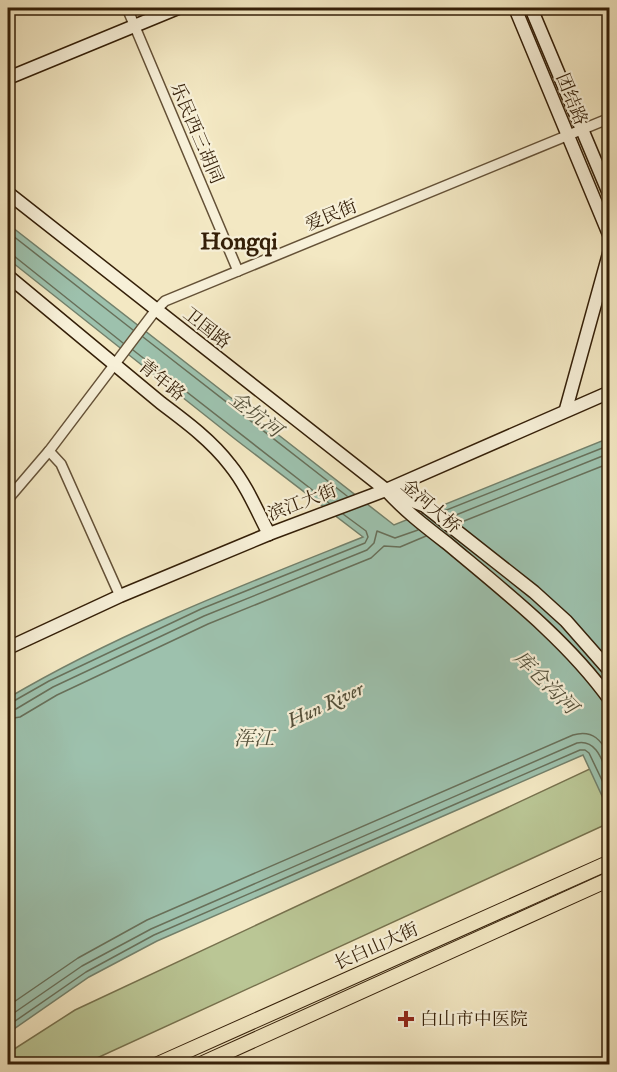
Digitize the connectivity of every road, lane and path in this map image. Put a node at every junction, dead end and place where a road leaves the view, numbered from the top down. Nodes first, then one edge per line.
1 (127, 8) edge
2 (178, 8) edge
3 (515, 8) edge
4 (531, 8) edge
5 (134, 25) junction
6 (8, 78) edge
7 (609, 118) edge
8 (581, 130) junction
9 (568, 136) junction
10 (8, 193) edge
11 (609, 196) edge
12 (609, 237) edge
13 (609, 250) edge
14 (238, 271) junction
15 (8, 276) edge
16 (155, 311) junction
17 (117, 362) junction
18 (609, 392) edge
19 (566, 409) junction
20 (49, 451) junction
21 (386, 490) junction
22 (8, 499) edge
23 (269, 534) junction
24 (120, 596) junction
25 (8, 648) edge
26 (609, 671) edge
27 (609, 700) edge
28 (609, 862) edge
29 (609, 879) edge
30 (158, 1065) edge
31 (201, 1065) edge

1 - 5 street, 乐民西三胡同
2 - 5 street
3 - 9 street, 团结路
4 - 8 street, 团结路
5 - 6 street
5 - 14 street, 乐民西三胡同
7 - 8 street, 爱民街
8 - 9 street, 爱民街
8 - 11 street, 团结路
9 - 12 street, 团结路
9 - 14 street, 爱民街
10 - 16 street, 卫国路
13 - 19 street
14 - 16 street, 爱民街
15 - 17 street, 青年路
16 - 17 street, 爱民街
16 - 21 street, 卫国路
17 - 20 street, 爱民街
17 - 23 street, 青年路
18 - 19 street, 滨江大街
19 - 21 street, 滨江大街
20 - 22 street, 爱民街
20 - 24 street
21 - 23 street, 滨江大街
21 - 26 street, 金河大桥
21 - 27 street, 金河大桥
23 - 24 street, 滨江大街
24 - 25 street, 滨江大街
28 - 30 main road, 长白山大街
29 - 31 main road, 长白山大街

